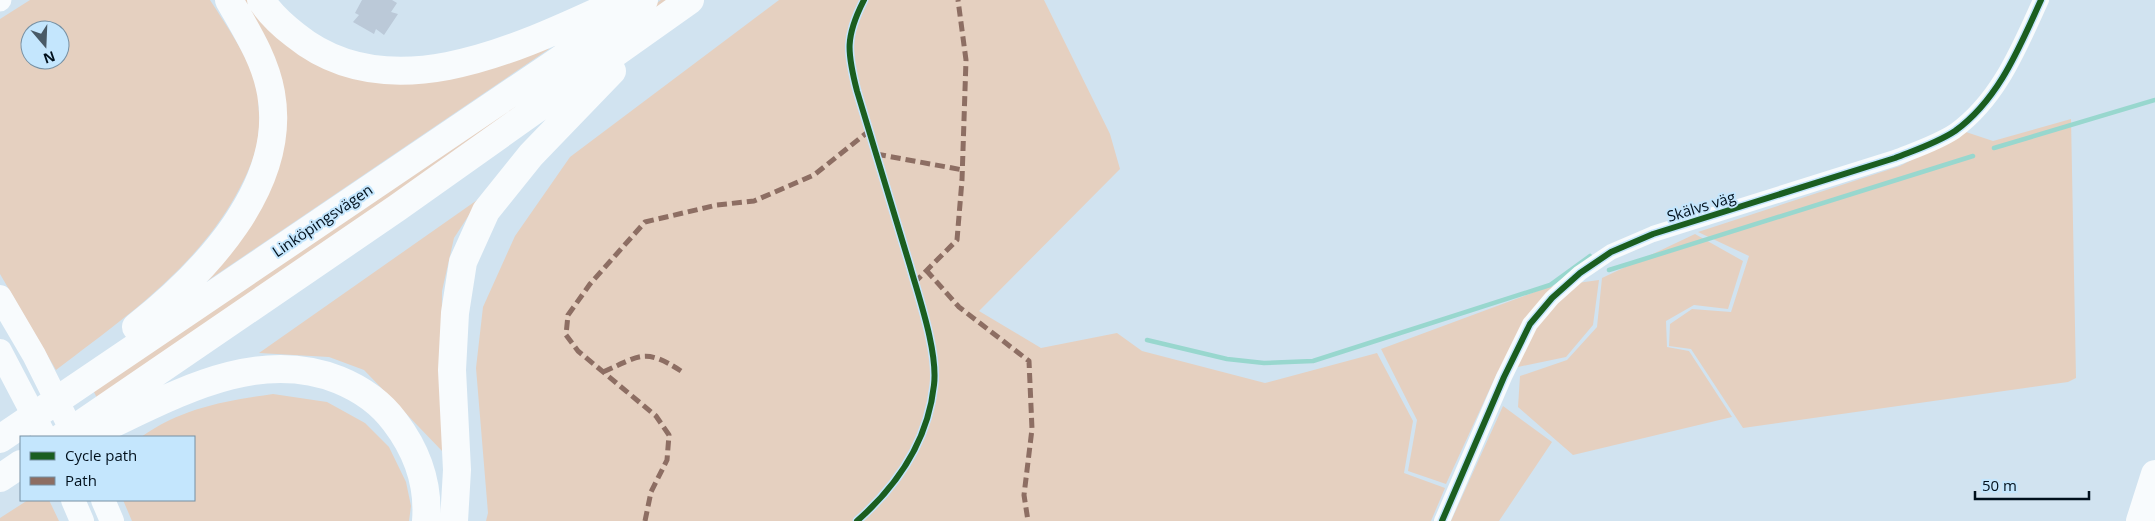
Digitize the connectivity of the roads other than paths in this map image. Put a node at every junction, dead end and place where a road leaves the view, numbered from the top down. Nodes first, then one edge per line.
1 (229, 0) edge
2 (261, 0) edge
3 (623, 0) edge
4 (644, 0) edge
5 (690, 0) edge
6 (2041, 0) edge
7 (659, 23) junction
8 (0, 297) edge
9 (0, 351) edge
10 (86, 374) junction
11 (107, 418) junction
12 (44, 436) edge
13 (64, 436) edge
14 (74, 436) edge
15 (83, 436) edge
16 (3, 437) edge
17 (2155, 474) edge
18 (73, 501) edge
19 (103, 501) edge
20 (82, 521) edge
21 (112, 521) edge
22 (426, 521) edge
23 (454, 521) edge
24 (1442, 521) edge
25 (2140, 521) edge

1 - 10 highway
2 - 3 highway
4 - 10 highway, Linköpingsvägen
5 - 7 highway
6 - 24 street, Skälvs väg
7 - 11 highway
7 - 23 highway
8 - 14 main road
9 - 12 main road
10 - 16 highway
11 - 13 highway
11 - 15 highway
11 - 22 highway
17 - 25 highway
18 - 20 main road
19 - 21 main road

